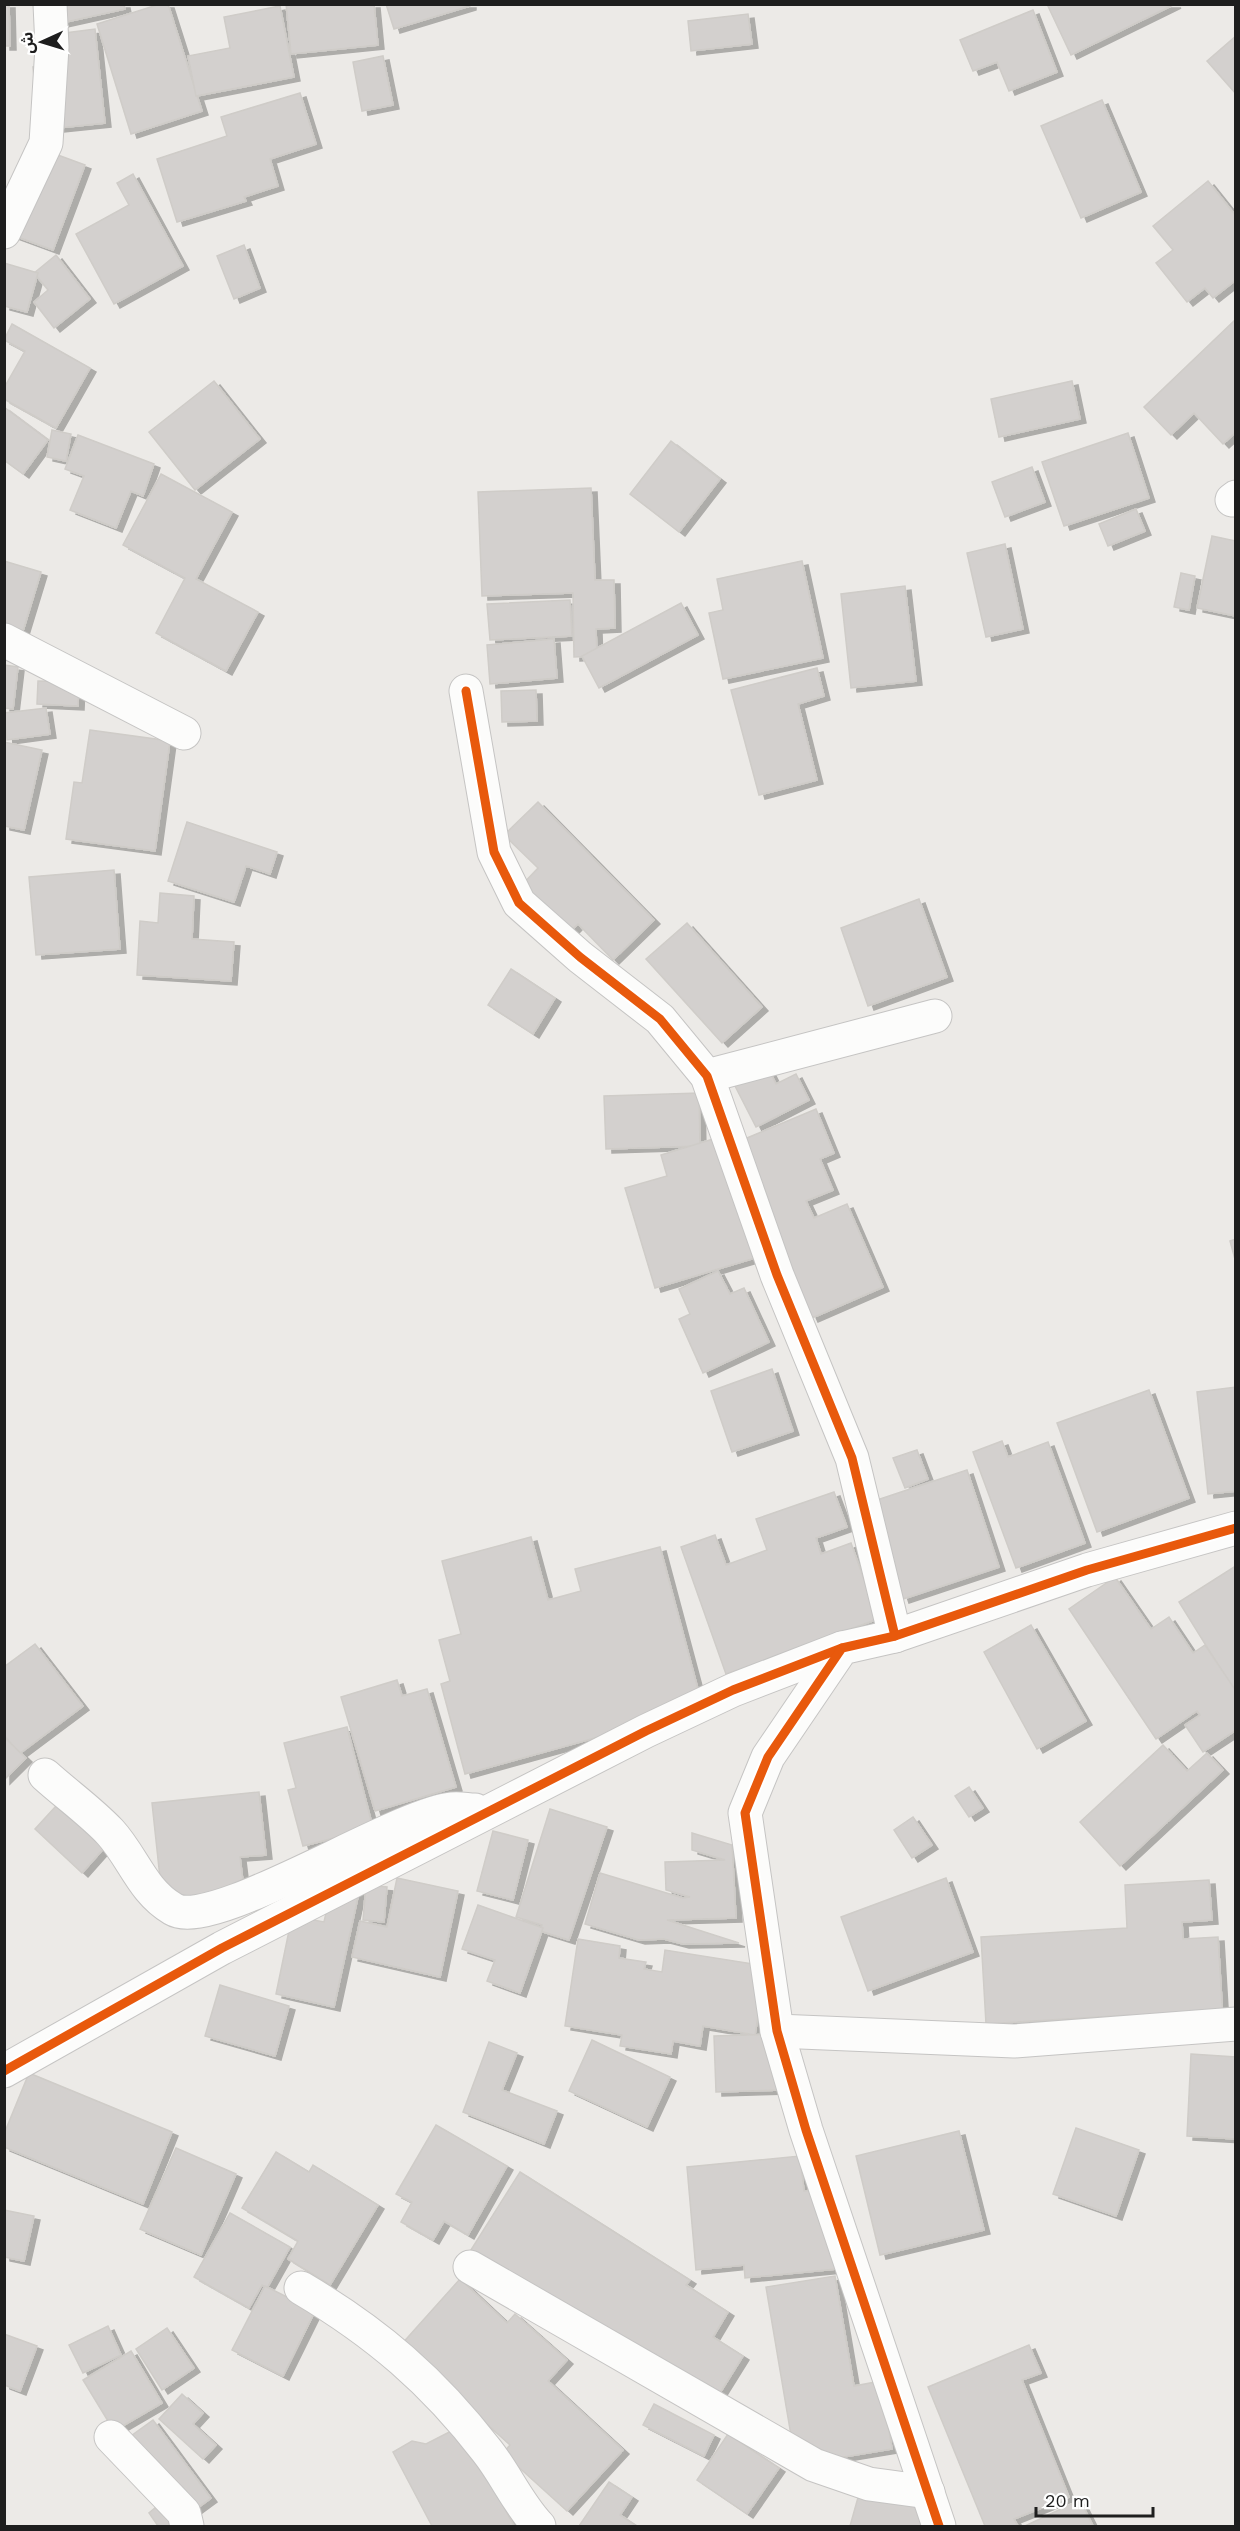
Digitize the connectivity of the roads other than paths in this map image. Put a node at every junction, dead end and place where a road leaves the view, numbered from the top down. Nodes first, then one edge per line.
1 (50, 4) edge
2 (4, 232) edge
3 (4, 639) edge
4 (466, 691) dead end
5 (184, 733) dead end
6 (935, 1016) dead end
7 (707, 1076) junction
8 (1236, 1528) edge
9 (895, 1636) junction
10 (842, 1648) junction
11 (45, 1775) dead end
12 (491, 1810) junction
13 (1236, 2024) edge
14 (777, 2031) junction
15 (4, 2071) edge
16 (470, 2266) dead end
17 (301, 2288) dead end
18 (111, 2437) dead end
19 (928, 2492) junction
20 (186, 2526) edge
21 (539, 2526) edge
22 (939, 2526) edge

1 - 2 street
3 - 5 street
4 - 7 street
6 - 7 street
7 - 9 street
8 - 9 street
9 - 10 street
10 - 12 street
10 - 14 street
11 - 12 street
12 - 15 street
13 - 14 street
14 - 19 street
16 - 19 street
17 - 21 street
18 - 20 street
19 - 22 street

